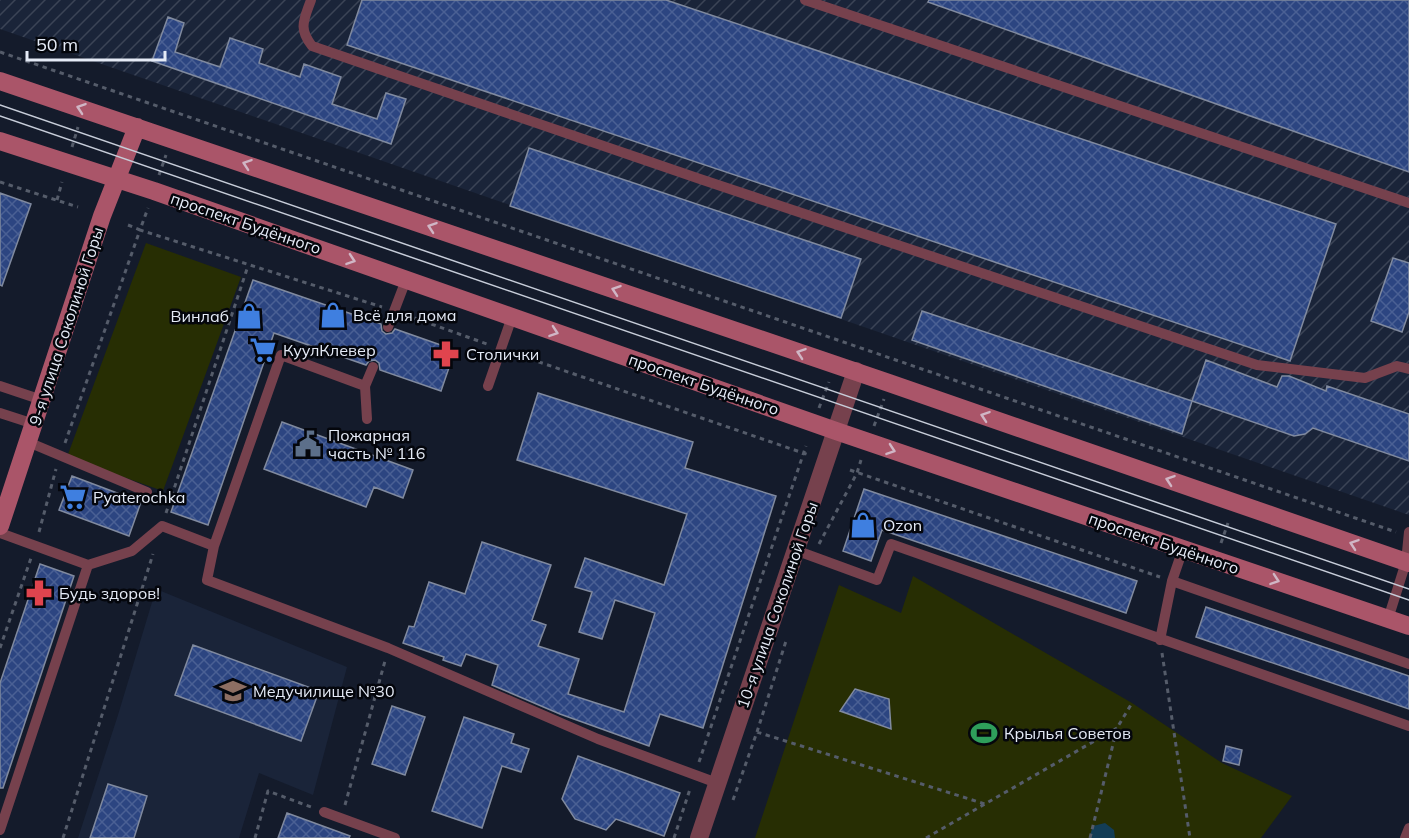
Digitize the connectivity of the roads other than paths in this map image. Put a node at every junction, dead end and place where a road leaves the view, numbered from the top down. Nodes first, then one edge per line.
1 (311, 0) edge
2 (805, 0) edge
3 (0, 81) edge
4 (137, 127) junction
5 (0, 141) edge
6 (117, 179) junction
7 (1409, 203) edge
8 (406, 280) junction
9 (512, 317) junction
10 (388, 327) dead end
11 (373, 367) dead end
12 (1409, 369) edge
13 (856, 372) junction
14 (0, 386) edge
15 (365, 386) junction
16 (488, 386) dead end
17 (42, 400) junction
18 (0, 413) edge
19 (367, 419) dead end
20 (34, 424) junction
21 (836, 431) junction
22 (28, 442) junction
23 (147, 492) dead end
24 (0, 526) edge
25 (0, 533) edge
26 (1408, 534) edge
27 (214, 546) junction
28 (1183, 549) junction
29 (795, 550) junction
30 (1408, 562) edge
31 (88, 565) junction
32 (1172, 581) junction
33 (1388, 619) junction
34 (1409, 626) edge
35 (1160, 640) junction
36 (1409, 664) edge
37 (1409, 726) edge
38 (717, 783) junction
39 (324, 812) road end
40 (1409, 828) edge
41 (0, 830) edge
42 (395, 838) edge
43 (699, 838) edge
44 (1405, 838) edge

1 - 12 lane
2 - 7 lane
4 -> 3 main road
4 - 6 main road, 9-я улица Соколиной Горы
13 -> 4 main road
5 - 6 main road, проспект Будённого
6 -> 8 main road, проспект Будённого
6 - 17 main road, 9-я улица Соколиной Горы
8 - 9 main road, проспект Будённого
8 - 10 lane
9 - 16 lane
9 -> 21 main road, проспект Будённого
11 - 15 lane
13 - 21 street, 10-я улица Соколиной Горы
30 -> 13 main road
14 - 17 lane
15 - 19 lane
15 - 27 lane
17 - 20 main road, 9-я улица Соколиной Горы
18 - 20 lane
20 - 22 main road, 9-я улица Соколиной Горы
21 -> 28 main road, проспект Будённого
21 - 29 street, 10-я улица Соколиной Горы
22 - 23 lane
22 - 24 main road, 9-я улица Соколиной Горы
25 - 31 lane
26 - 30 lane
27 - 31 lane
27 - 38 lane
28 - 32 lane
28 -> 33 main road, проспект Будённого
29 - 35 lane
29 - 38 street, 10-я улица Соколиной Горы
30 - 33 lane
31 - 41 lane
32 - 35 lane
32 - 36 lane
33 - 34 main road, проспект Будённого
35 - 37 lane
38 - 43 street, 10-я улица Соколиной Горы
39 - 42 lane
40 - 44 lane

